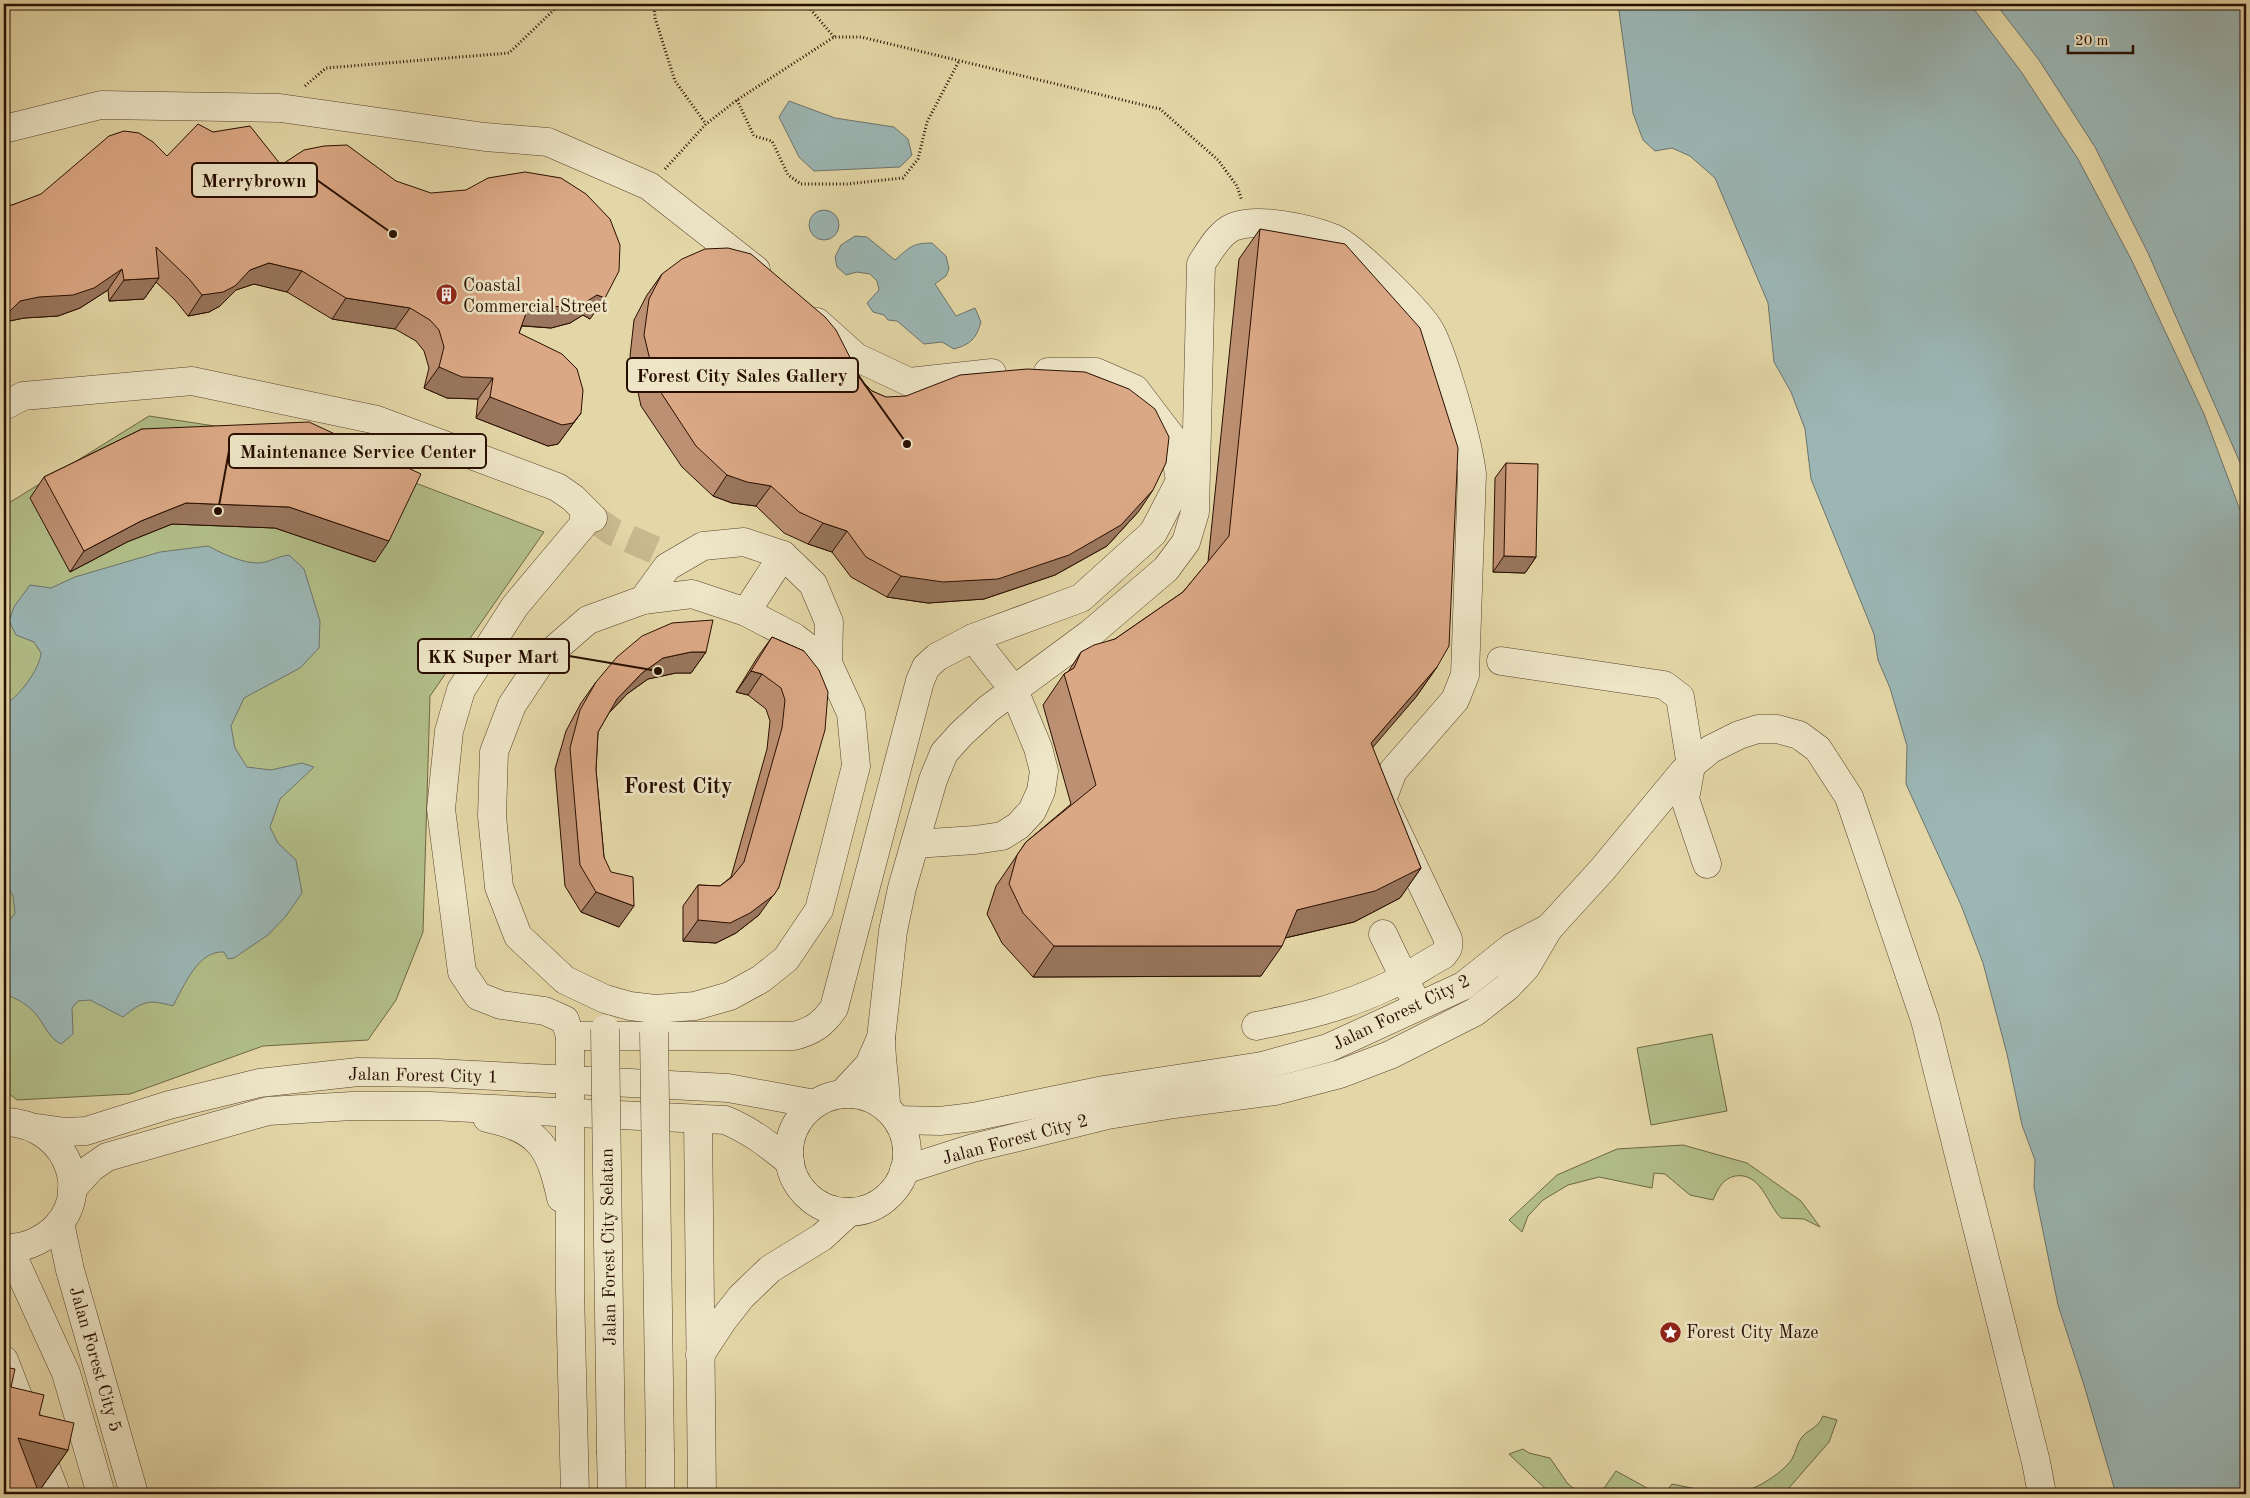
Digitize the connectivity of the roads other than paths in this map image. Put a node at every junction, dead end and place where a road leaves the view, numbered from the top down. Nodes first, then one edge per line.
1 (4, 129) edge
2 (778, 288) edge
3 (799, 306) edge
4 (4, 406) edge
5 (783, 555) junction
6 (643, 600) junction
7 (746, 612) junction
8 (973, 638) junction
9 (1501, 661) dead end
10 (828, 663) junction
11 (1014, 690) junction
12 (1691, 766) junction
13 (915, 844) junction
14 (1707, 864) dead end
15 (1548, 928) junction
16 (1383, 934) dead end
17 (1404, 977) junction
18 (604, 999) junction
19 (1420, 1007) junction
20 (655, 1021) junction
21 (1256, 1026) dead end
22 (1433, 1033) junction
23 (570, 1036) junction
24 (881, 1038) junction
25 (571, 1080) junction
26 (842, 1094) junction
27 (815, 1104) junction
28 (430, 1106) junction
29 (572, 1113) junction
30 (891, 1114) junction
31 (698, 1119) junction
32 (4, 1122) edge
33 (37, 1128) junction
34 (790, 1162) junction
35 (904, 1170) junction
36 (72, 1189) junction
37 (849, 1212) junction
38 (60, 1223) junction
39 (6, 1248) edge
40 (570, 1292) junction
41 (700, 1355) junction
42 (4, 1360) edge
43 (56, 1494) edge
44 (101, 1494) edge
45 (134, 1494) edge
46 (575, 1494) edge
47 (612, 1494) edge
48 (660, 1494) edge
49 (702, 1494) edge
50 (2042, 1494) edge

1 - 2 street
3 - 8 street
4 - 23 street
5 - 6 street
5 - 7 street
5 - 10 street
6 - 7 street
6 - 18 street
7 - 10 street
8 - 11 street
8 - 23 street
9 - 12 street
10 - 20 street
11 - 13 street
11 - 13 street
11 - 17 street
12 - 14 street
12 - 15 street
12 - 50 street
13 - 24 street
15 - 19 street, Jalan Forest City 2
15 - 22 street, Jalan Forest City 2
16 - 17 street
17 - 19 street
17 - 21 street
18 - 20 street
18 - 47 street, Jalan Forest City Selatan, bridge
19 - 22 street
19 - 30 street, Jalan Forest City 2
20 - 48 street, bridge
22 - 35 street, Jalan Forest City 2
23 - 25 street
24 - 26 street
24 - 30 street
25 - 27 street, Jalan Forest City 1
25 - 29 street
25 - 33 street, Jalan Forest City 1
26 - 27 street, Jalan Forest City 2
26 - 30 street, Jalan Forest City 2
27 - 34 street, Jalan Forest City 2
28 - 29 street, Jalan Forest City 1
28 - 36 street, Jalan Forest City 1
28 - 40 street
29 - 31 street, Jalan Forest City 2
29 - 40 street
30 - 35 street, Jalan Forest City 2
31 - 34 street, Jalan Forest City 2
31 - 41 street
32 - 33 street, Jalan Forest City 1
33 - 36 street
34 - 37 street, Jalan Forest City 2
35 - 37 street, Jalan Forest City 2
36 - 38 street
37 - 41 street
38 - 39 street
38 - 45 street, Jalan Forest City 5
39 - 44 street, Jalan Forest City 5
40 - 46 street
41 - 49 street
42 - 43 street

